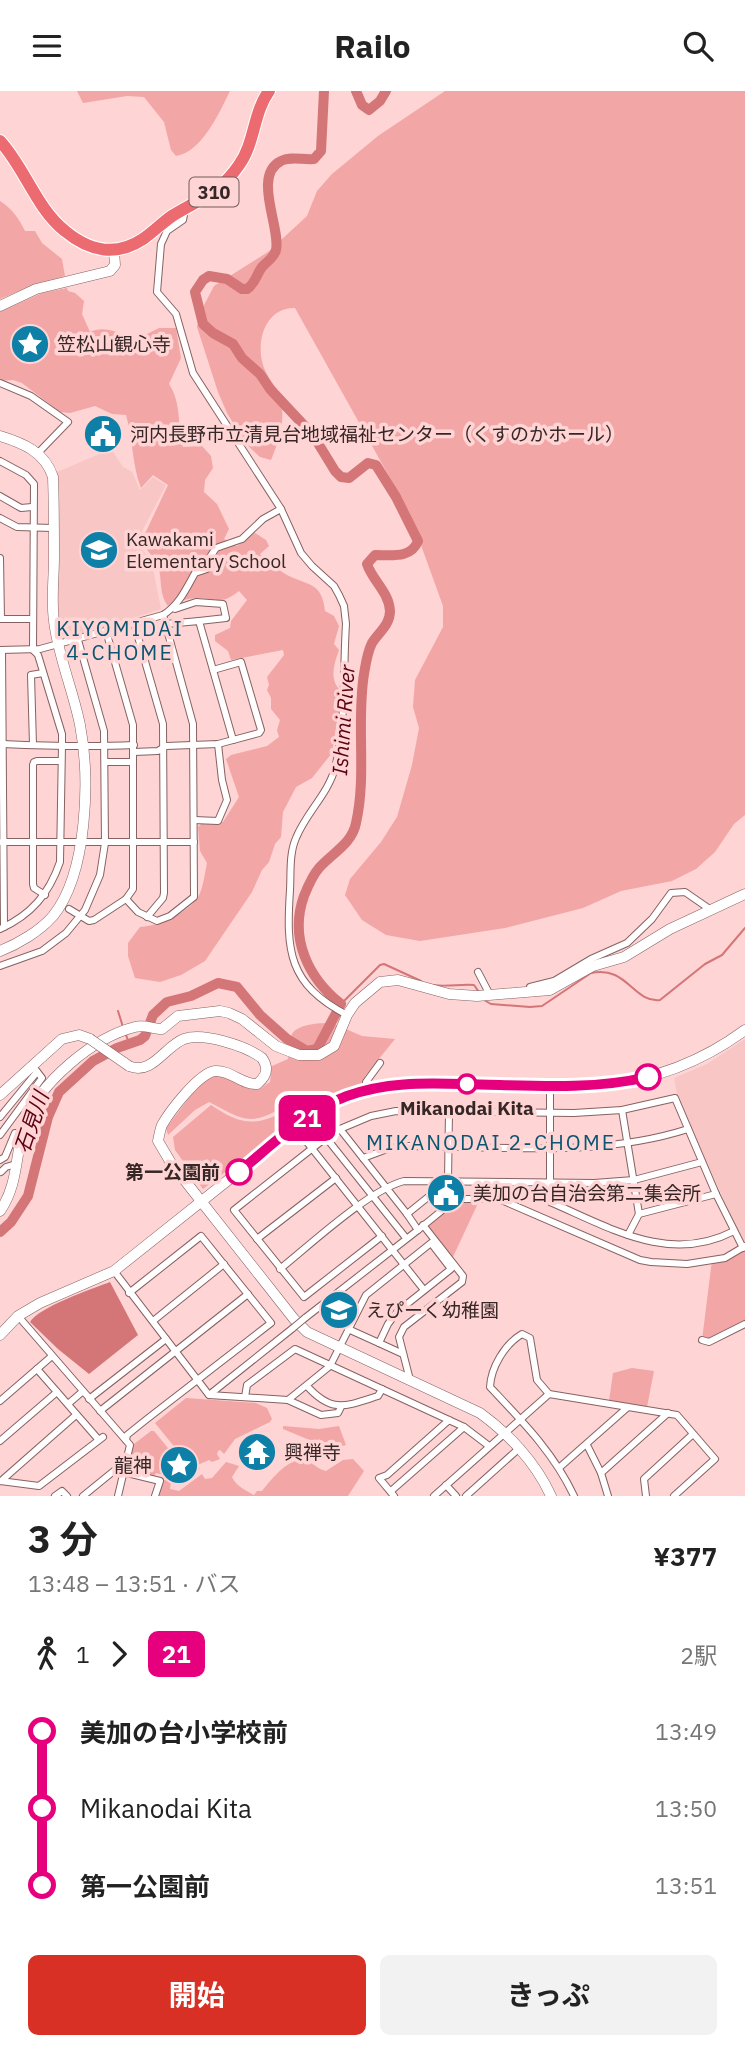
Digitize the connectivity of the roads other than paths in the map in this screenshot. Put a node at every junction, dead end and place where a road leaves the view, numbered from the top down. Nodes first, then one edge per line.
1 (268, 91) edge
2 (0, 141) edge
3 (185, 210) junction
4 (114, 251) junction
5 (0, 306) edge
6 (0, 383) edge
7 (0, 436) edge
8 (38, 453) junction
9 (0, 461) edge
10 (0, 496) edge
11 (32, 507) junction
12 (281, 509) junction
13 (0, 518) edge
14 (32, 527) junction
15 (53, 528) junction
16 (0, 558) edge
17 (173, 609) junction
18 (163, 615) junction
19 (0, 619) edge
20 (32, 619) junction
21 (199, 621) junction
22 (134, 623) junction
23 (166, 625) junction
24 (106, 631) junction
25 (78, 640) junction
26 (58, 645) junction
27 (1, 650) edge
28 (33, 650) junction
29 (213, 670) junction
30 (43, 673) junction
31 (233, 740) junction
32 (218, 744) junction
33 (33, 745) junction
34 (62, 745) junction
35 (193, 745) junction
36 (83, 747) junction
37 (104, 747) junction
38 (134, 748) junction
39 (2, 749) edge
40 (163, 749) junction
41 (61, 761) junction
42 (105, 762) junction
43 (133, 762) junction
44 (194, 820) junction
45 (2, 842) edge
46 (61, 842) junction
47 (105, 842) junction
48 (134, 842) junction
49 (194, 842) junction
50 (34, 843) junction
51 (82, 843) junction
52 (164, 843) junction
53 (745, 894) edge
54 (45, 895) junction
55 (126, 899) junction
56 (68, 909) dead end
57 (711, 911) junction
58 (82, 916) junction
59 (147, 917) junction
60 (2, 928) edge
61 (0, 951) edge
62 (0, 966) edge
63 (478, 972) dead end
64 (550, 990) junction
65 (484, 996) junction
66 (347, 1015) junction
67 (745, 1030) edge
68 (380, 1063) dead end
69 (35, 1068) junction
70 (550, 1086) junction
71 (368, 1089) junction
72 (0, 1095) edge
73 (622, 1110) junction
74 (449, 1111) junction
75 (550, 1112) junction
76 (0, 1117) edge
77 (312, 1120) dead end
78 (295, 1127) junction
79 (688, 1129) junction
80 (23, 1134) junction
81 (0, 1135) edge
82 (328, 1137) junction
83 (627, 1145) junction
84 (450, 1146) junction
85 (550, 1148) junction
86 (313, 1149) junction
87 (363, 1158) junction
88 (0, 1160) edge
89 (702, 1162) junction
90 (18, 1163) junction
91 (1, 1172) edge
92 (336, 1178) junction
93 (634, 1180) junction
94 (448, 1181) junction
95 (463, 1182) junction
96 (549, 1183) junction
97 (386, 1186) junction
98 (716, 1193) junction
99 (372, 1196) junction
100 (462, 1199) junction
101 (201, 1201) junction
102 (359, 1206) junction
103 (0, 1211) edge
104 (407, 1214) junction
105 (639, 1214) junction
106 (420, 1228) junction
107 (734, 1231) junction
108 (628, 1235) junction
109 (382, 1236) junction
110 (406, 1238) junction
111 (257, 1240) junction
112 (744, 1247) edge
113 (393, 1249) junction
114 (224, 1264) junction
115 (404, 1264) junction
116 (280, 1269) junction
117 (114, 1271) junction
118 (425, 1290) junction
119 (130, 1293) junction
120 (248, 1294) junction
121 (18, 1316) junction
122 (153, 1321) junction
123 (745, 1324) edge
124 (348, 1329) junction
125 (0, 1335) edge
126 (166, 1339) junction
127 (702, 1340) dead end
128 (379, 1343) junction
129 (339, 1347) junction
130 (175, 1351) junction
131 (403, 1354) junction
132 (52, 1356) junction
133 (330, 1366) junction
134 (37, 1369) junction
135 (197, 1380) junction
136 (410, 1380) junction
137 (307, 1385) junction
138 (382, 1389) junction
139 (57, 1392) junction
140 (82, 1392) junction
141 (548, 1394) junction
142 (209, 1395) junction
143 (245, 1397) junction
144 (89, 1399) junction
145 (288, 1400) junction
146 (0, 1401) edge
147 (68, 1404) junction
148 (341, 1407) junction
149 (628, 1407) junction
150 (100, 1411) junction
151 (668, 1413) junction
152 (76, 1415) junction
153 (520, 1418) junction
154 (449, 1420) junction
155 (464, 1427) junction
156 (504, 1432) junction
157 (693, 1434) junction
158 (125, 1440) junction
159 (0, 1441) edge
160 (489, 1445) junction
161 (587, 1445) junction
162 (515, 1452) dead end
163 (560, 1467) junction
164 (125, 1473) junction
165 (601, 1473) junction
166 (1, 1481) edge
167 (446, 1485) junction
168 (39, 1486) junction
169 (393, 1494) edge
170 (42, 1496) edge
171 (55, 1496) edge
172 (67, 1496) edge
173 (83, 1496) edge
174 (118, 1496) edge
175 (155, 1496) edge
176 (434, 1496) edge
177 (456, 1496) edge
178 (466, 1496) edge
179 (551, 1496) edge
180 (574, 1496) edge
181 (608, 1496) edge
182 (646, 1496) edge
183 (674, 1496) edge

1 - 3 highway, 310
2 - 4 highway
3 - 4 highway, 310
3 - 12 street
4 - 5 street
6 - 8 street
7 - 8 street
8 - 15 street
9 - 11 street
10 - 11 street
11 - 14 street
12 - 17 street
12 - 66 street
13 - 14 street
14 - 15 street
14 - 20 street
15 - 26 street
16 - 19 street
17 - 18 street
17 - 21 street
18 - 22 street
18 - 23 street
19 - 20 street
20 - 28 street
21 - 23 street
21 - 29 street
22 - 24 street
22 - 40 street
23 - 35 street
24 - 25 street
24 - 38 street
25 - 26 street
25 - 37 street
26 - 28 street
26 - 36 street
27 - 28 street
27 - 39 street
28 - 30 street
29 - 31 street
29 - 31 street
30 - 33 street
30 - 34 street
31 - 32 street
32 - 35 street
32 - 44 street
33 - 34 street
33 - 39 street
34 - 36 street
34 - 41 street
35 - 40 street
35 - 44 street
36 - 37 street
36 - 51 street
37 - 38 street
37 - 42 street
38 - 40 street
38 - 43 street
39 - 45 street
40 - 52 street
41 - 46 street
41 - 50 street
42 - 43 street
42 - 47 street
43 - 48 street
44 - 49 street
45 - 50 street
45 - 60 street
46 - 50 street
46 - 51 street
46 - 54 street
47 - 48 street
47 - 51 street
47 - 58 street
48 - 52 street
48 - 55 street
49 - 52 street
49 - 59 street
50 - 54 street
51 - 61 street
52 - 59 street
53 - 57 street
54 - 60 street
55 - 58 street
55 - 59 street
56 - 58 street
57 - 64 street
57 - 64 street
58 - 62 street
63 - 65 street
64 - 65 street
65 - 66 street
66 - 80 street
67 - 70 street
68 - 71 street
69 - 72 street
69 - 76 street
69 - 81 street
69 - 101 street, bridge
70 - 71 street
70 - 75 street
71 - 78 street
73 - 75 street
73 - 79 street
73 - 83 street
74 - 75 street
74 - 84 street
74 - 87 street
75 - 85 street
77 - 82 street
78 - 86 street
78 - 101 street
79 - 83 street
79 - 89 street
80 - 88 street
80 - 90 street
82 - 86 street
82 - 99 street
83 - 85 street
83 - 93 street
84 - 85 street
84 - 87 street
84 - 94 street
85 - 96 street
86 - 92 street
86 - 111 street
87 - 97 street
89 - 93 street
89 - 98 street
90 - 91 street
90 - 103 street
92 - 102 street
92 - 111 street
93 - 96 street
93 - 105 street
94 - 95 street
94 - 97 street
94 - 104 street
95 - 96 street
95 - 100 street
96 - 108 street
97 - 99 street
97 - 104 street
98 - 105 street
98 - 107 street
99 - 102 street
99 - 110 street
100 - 106 street
100 - 112 street
101 - 117 street
101 - 129 street
102 - 109 street
102 - 116 street
104 - 106 street
105 - 108 street
106 - 110 street
106 - 131 street
107 - 108 street
107 - 112 street
109 - 113 street
109 - 116 street
110 - 113 street
111 - 116 street
113 - 115 street
113 - 142 street, bridge
114 - 119 street
114 - 120 street
114 - 122 street
115 - 118 street
115 - 118 street
115 - 124 street
117 - 119 street
117 - 121 street
118 - 128 street
119 - 122 street
120 - 130 street
120 - 135 street
121 - 125 street
121 - 132 street
122 - 126 street
123 - 127 street
124 - 128 street
124 - 129 street
126 - 130 street
126 - 144 street
128 - 131 street
129 - 133 street
129 - 136 street
130 - 135 street
130 - 150 street
131 - 136 street
132 - 134 street
132 - 140 street
133 - 137 street
133 - 138 street
133 - 143 street
134 - 139 street
134 - 146 street
135 - 142 street
135 - 158 street
136 - 156 street
137 - 145 street
137 - 148 street
138 - 148 street
138 - 154 street
139 - 147 street
139 - 159 street
140 - 144 street
140 - 147 street
141 - 149 street
141 - 153 street
141 - 153 street
142 - 143 street
143 - 145 street
144 - 150 street
145 - 148 street
147 - 152 street
149 - 151 street
149 - 161 street
150 - 158 street
151 - 157 street
151 - 165 street
152 - 166 street
152 - 168 street
153 - 156 street
153 - 163 street
154 - 155 street
154 - 169 street
155 - 160 street
155 - 169 street
156 - 160 street
156 - 179 street
157 - 182 street
157 - 183 street
158 - 164 street
160 - 167 street
161 - 163 street
161 - 165 street
162 - 178 street
163 - 180 street
164 - 173 street
164 - 174 street
164 - 175 street
165 - 181 street
166 - 168 street
167 - 176 street
167 - 177 street
168 - 170 street
171 - 172 street

